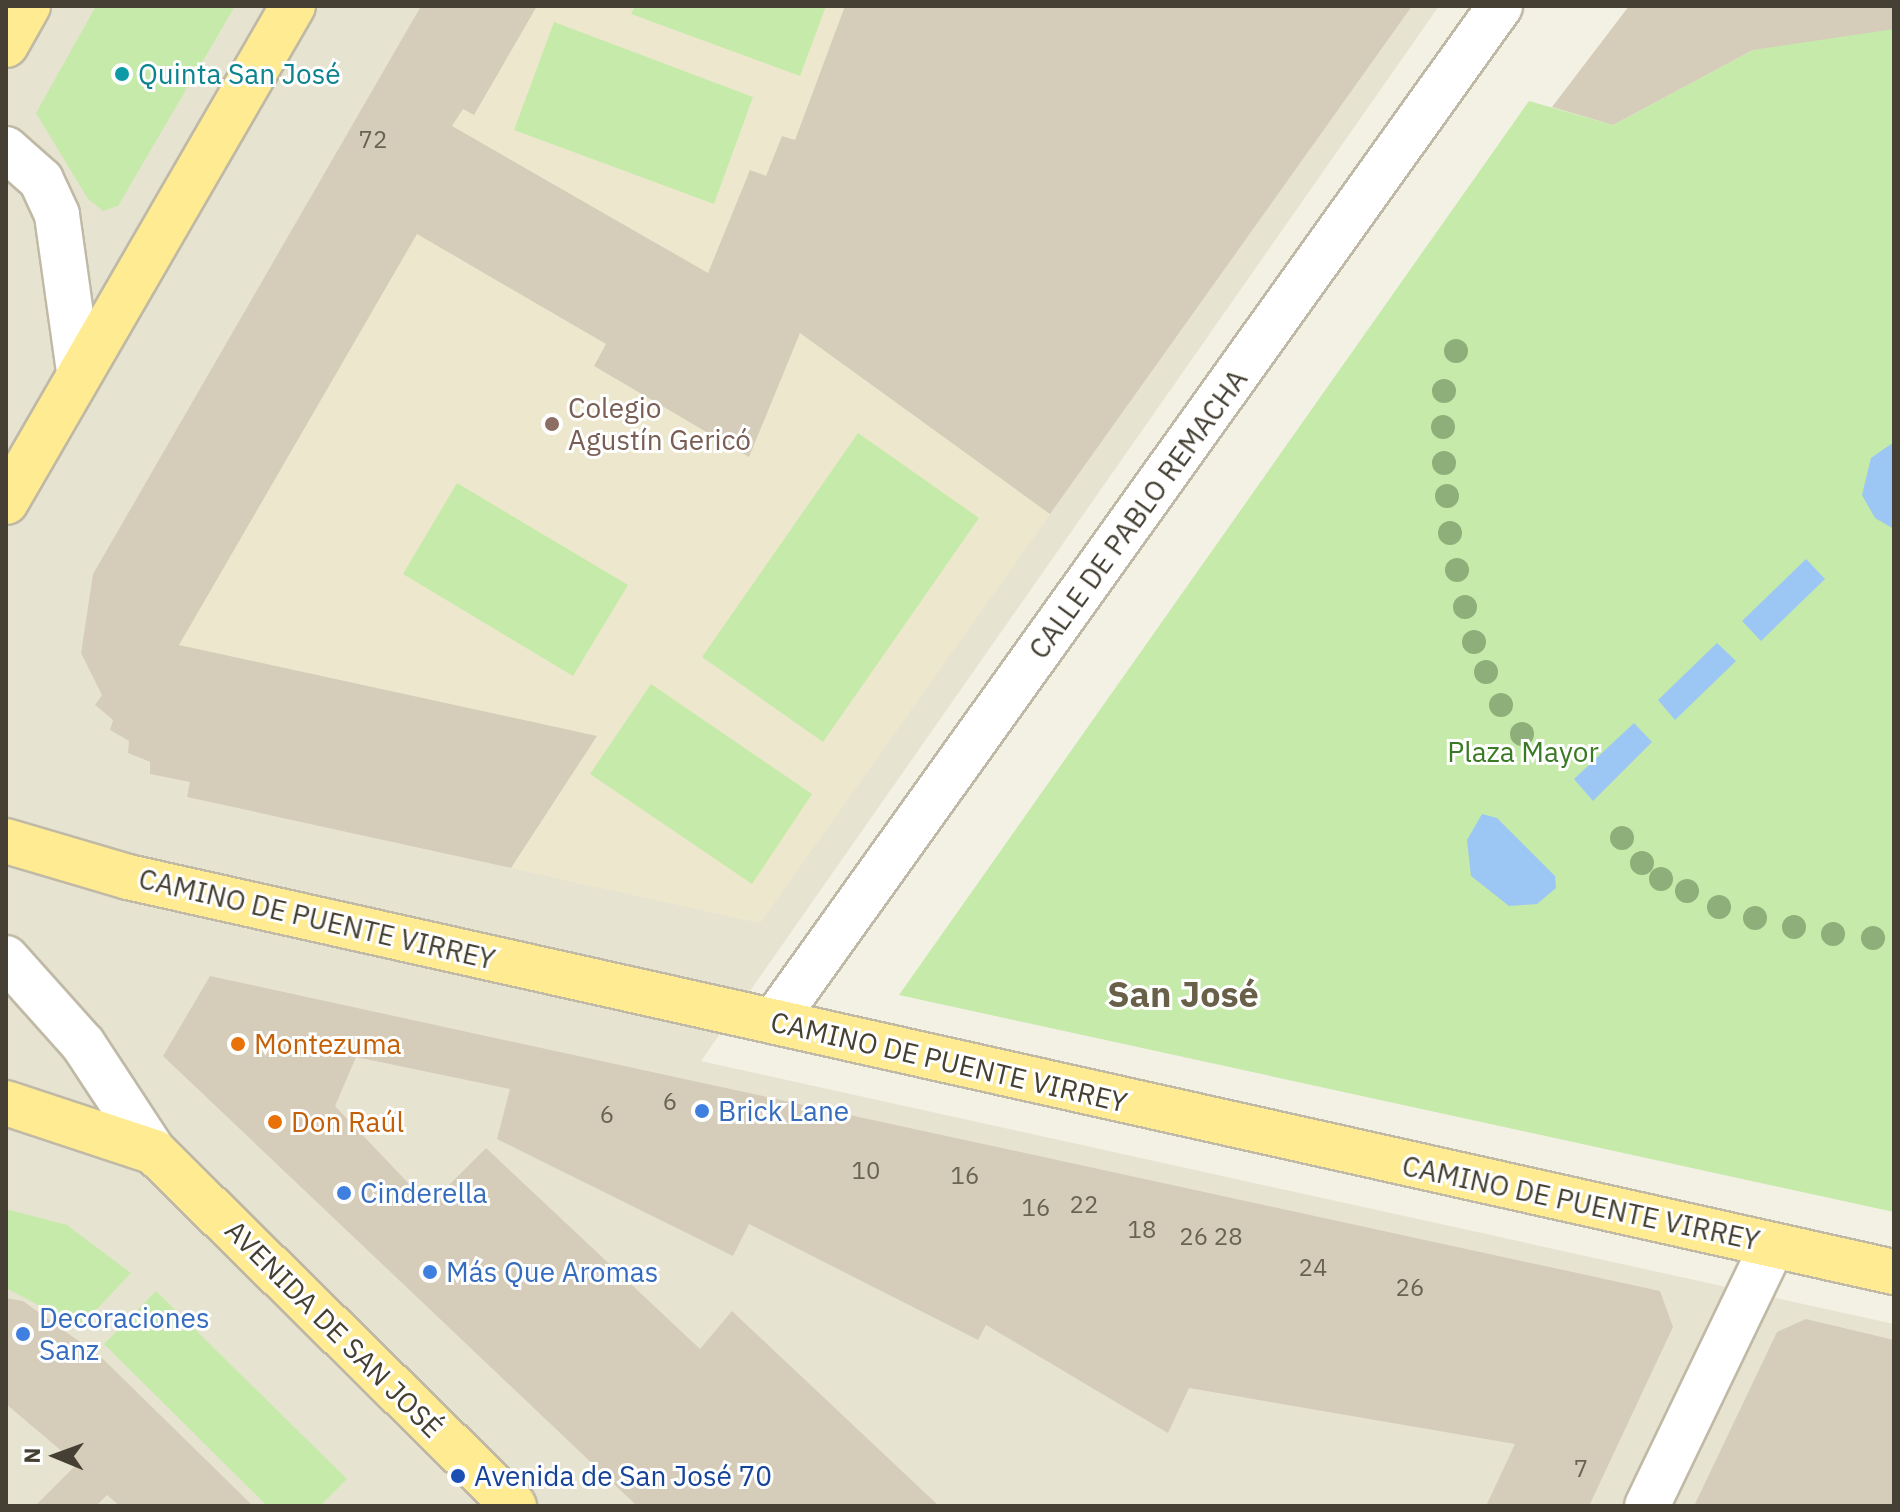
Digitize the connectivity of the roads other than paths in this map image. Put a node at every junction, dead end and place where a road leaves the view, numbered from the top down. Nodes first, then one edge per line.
1 (28, 6) edge
2 (293, 6) edge
3 (1500, 6) edge
4 (6, 45) edge
5 (6, 149) edge
6 (79, 371) junction
7 (6, 502) edge
8 (6, 841) edge
9 (6, 958) edge
10 (774, 1021) junction
11 (6, 1103) edge
12 (154, 1152) junction
13 (1772, 1246) junction
14 (1894, 1272) edge
15 (514, 1506) edge
16 (1647, 1506) edge

1 - 4 main road
2 - 6 main road
3 - 10 street, CALLE DE PABLO REMACHA
5 - 6 street
6 - 7 main road
8 - 10 main road, CAMINO DE PUENTE VIRREY
9 - 12 street, AVENIDA DE SAN JOSÉ
10 - 13 main road, CAMINO DE PUENTE VIRREY
11 - 12 main road, AVENIDA DE SAN JOSÉ
12 - 15 main road, AVENIDA DE SAN JOSÉ
13 - 14 main road, CAMINO DE PUENTE VIRREY
13 - 16 street

